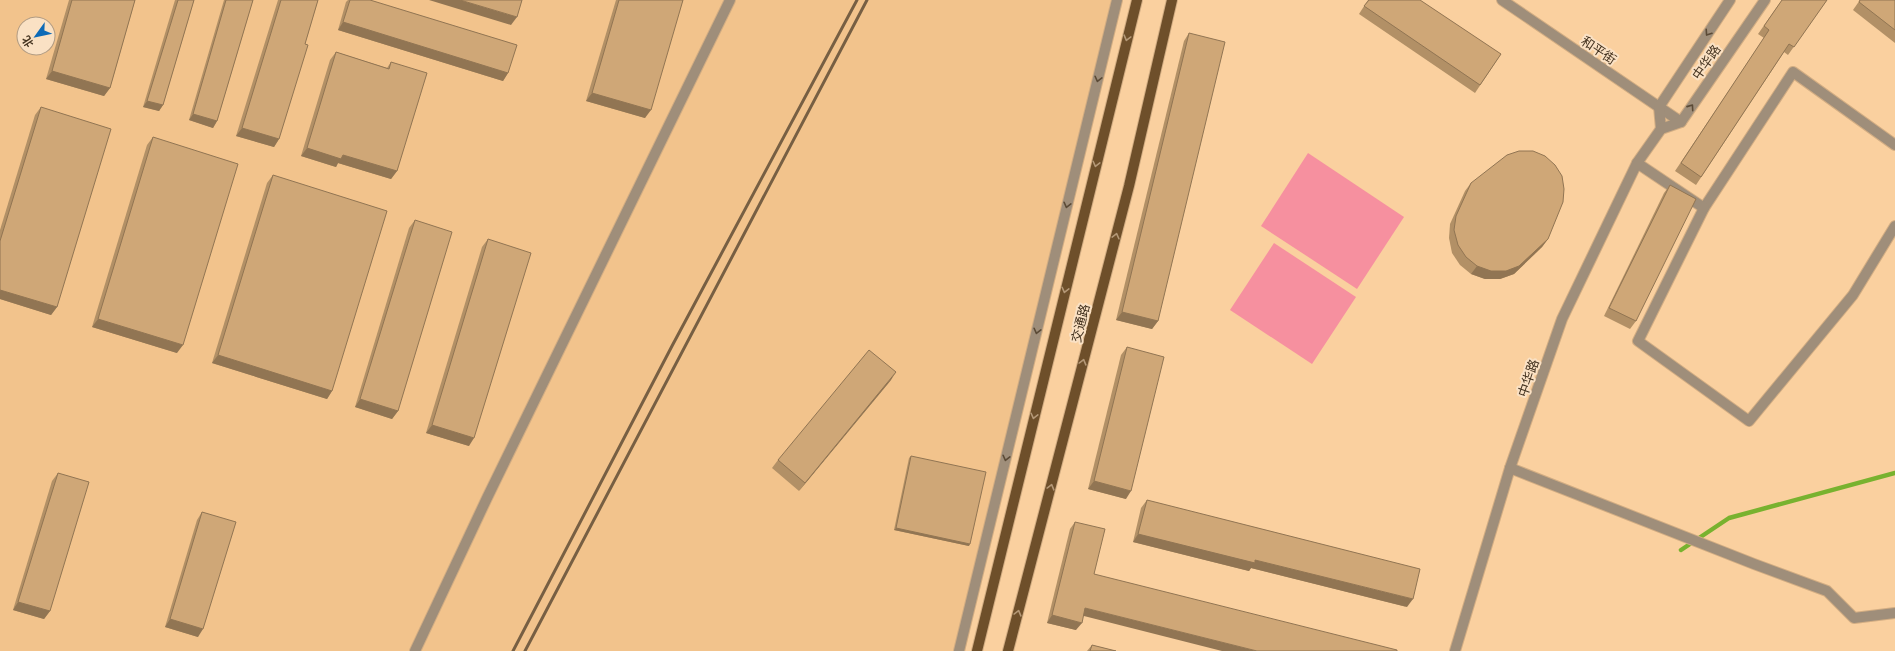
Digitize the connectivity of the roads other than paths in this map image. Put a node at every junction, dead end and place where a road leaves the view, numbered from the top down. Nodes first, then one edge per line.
1 (730, 0) edge
2 (1117, 0) edge
3 (1137, 0) edge
4 (1172, 0) edge
5 (1502, 0) edge
6 (1730, 0) edge
7 (1765, 0) edge
8 (1659, 107) junction
9 (1681, 122) junction
10 (1661, 129) junction
11 (1895, 146) edge
12 (1637, 163) junction
13 (1704, 208) junction
14 (1895, 226) edge
15 (1510, 468) junction
16 (1895, 613) edge
17 (415, 651) edge
18 (959, 651) edge
19 (977, 651) edge
20 (1008, 651) edge
21 (1455, 651) edge

1 - 17 street
2 -> 18 street
3 -> 19 main road, 交通路
20 -> 4 main road, 交通路
5 - 8 street, 和平街
6 -> 8 street, 中华路
9 -> 7 street, 中华路
8 - 9 street, 和平街
8 - 10 street
9 - 10 street
10 - 12 street, 中华路
11 - 13 street
12 - 13 street
12 - 15 street, 中华路
13 - 14 street
15 - 16 street
15 - 21 street, 中华路

